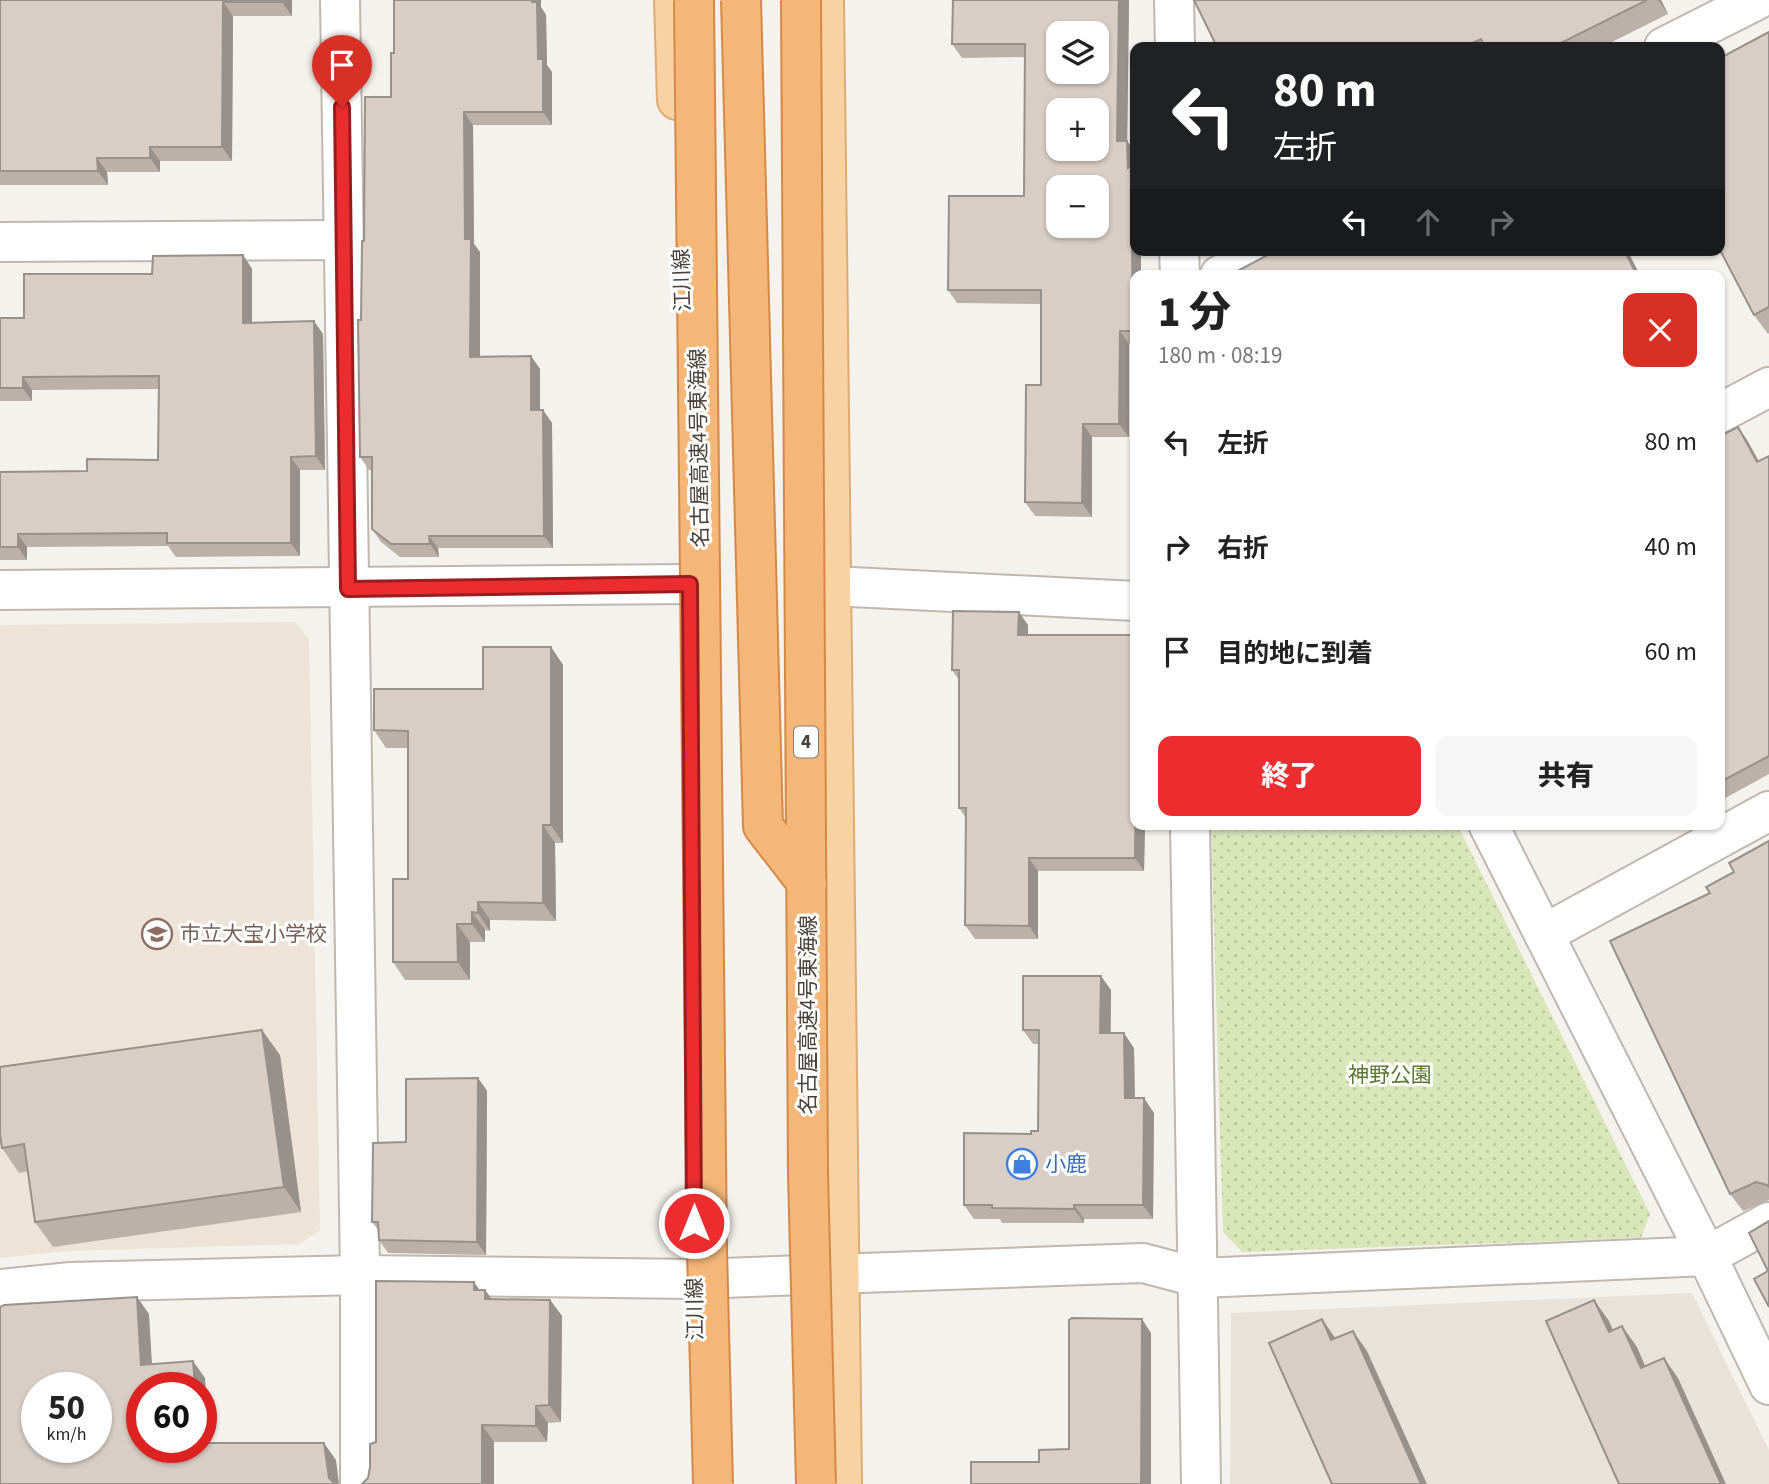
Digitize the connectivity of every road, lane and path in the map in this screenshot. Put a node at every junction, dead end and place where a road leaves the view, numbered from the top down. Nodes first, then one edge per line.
1 (341, 0) edge
2 (674, 0) edge
3 (694, 0) edge
4 (741, 0) edge
5 (801, 0) edge
6 (824, 0) edge
7 (1174, 0) edge
8 (1757, 0) edge
9 (1175, 42) edge
10 (1674, 42) edge
11 (343, 240) junction
12 (0, 242) edge
13 (1256, 256) edge
14 (1230, 270) edge
15 (1769, 387) edge
16 (1725, 410) edge
17 (690, 584) junction
18 (831, 586) junction
19 (348, 589) junction
20 (0, 590) edge
21 (1130, 601) edge
22 (1769, 811) edge
23 (1191, 830) edge
24 (1491, 830) edge
25 (807, 883) junction
26 (1544, 934) junction
27 (1769, 1222) edge
28 (1707, 1256) junction
29 (838, 1273) junction
30 (360, 1275) junction
31 (1200, 1278) junction
32 (695, 1279) junction
33 (0, 1289) edge
34 (1769, 1385) edge
35 (360, 1484) edge
36 (699, 1484) edge
37 (713, 1484) edge
38 (816, 1484) edge
39 (842, 1484) edge
40 (1201, 1484) edge

1 - 11 street
2 - 17 main road, 江川線
3 - 37 highway, 名古屋高速4号東海線, bridge
4 - 25 highway, bridge
5 - 25 highway, 名古屋高速4号東海線 / 4, bridge
6 - 18 main road
7 - 9 street
8 - 10 street
11 - 12 street
11 - 19 street
13 - 14 street
15 - 16 street
17 - 19 street
17 - 32 main road, 江川線
18 - 21 street
18 - 29 main road
19 - 20 street
19 - 30 street
22 - 26 street
23 - 31 street
24 - 26 street
25 - 38 highway, 名古屋高速4号東海線 / 4, bridge
26 - 28 street
27 - 28 street
28 - 31 street
28 - 34 street
29 - 31 street
29 - 32 street
29 - 39 main road
30 - 32 street
30 - 33 street
30 - 35 street
31 - 40 street
32 - 36 main road, 江川線

